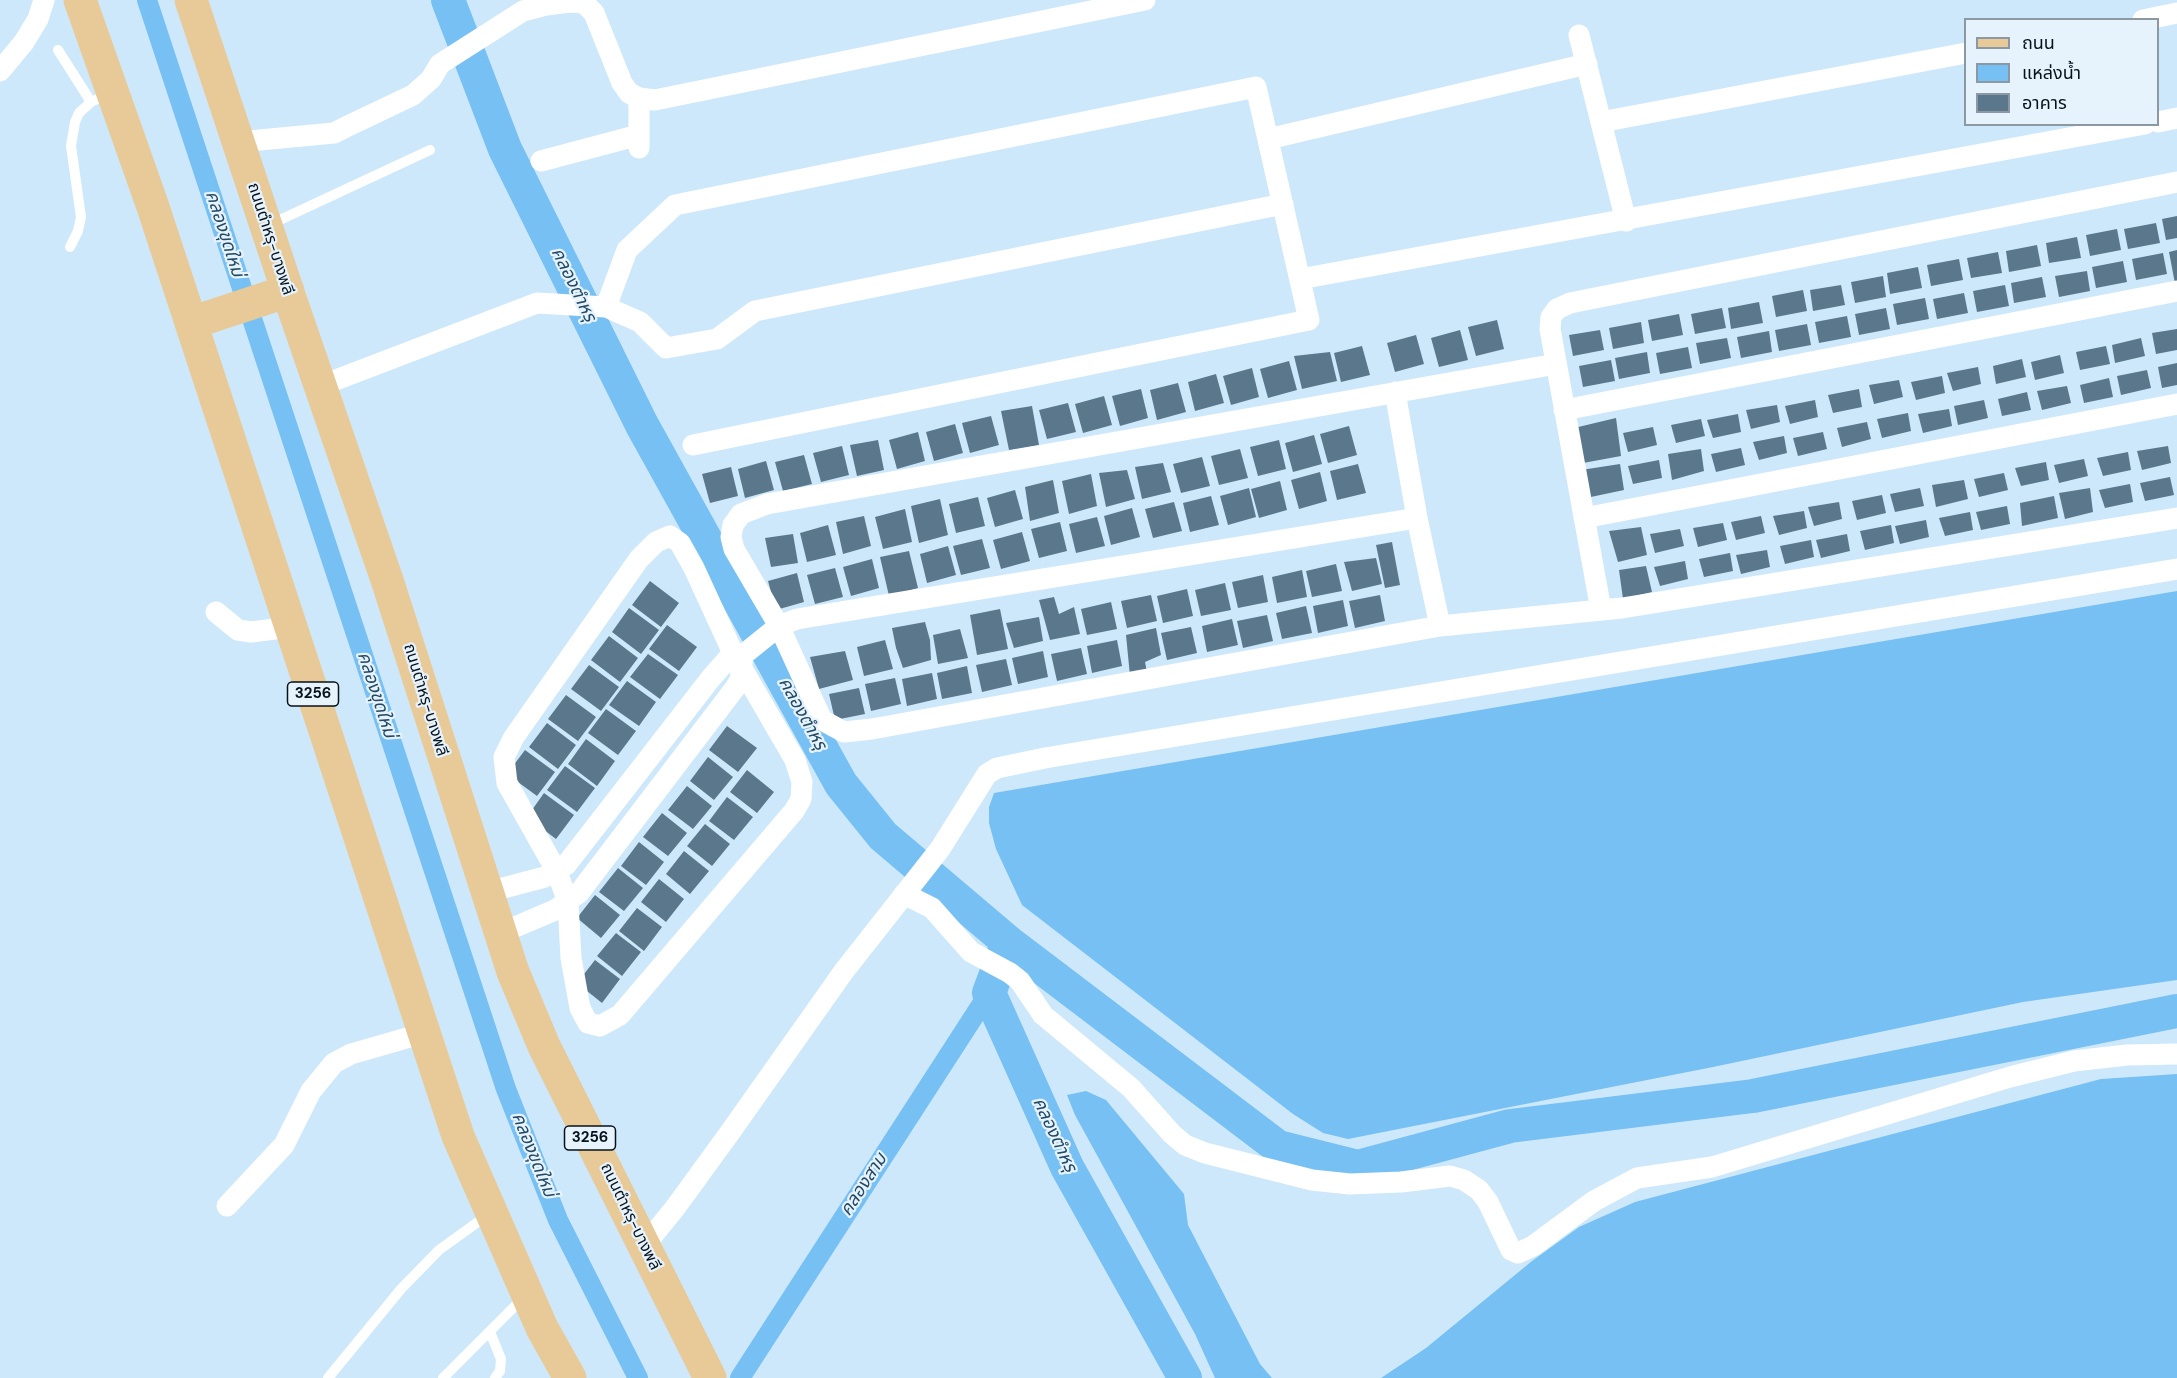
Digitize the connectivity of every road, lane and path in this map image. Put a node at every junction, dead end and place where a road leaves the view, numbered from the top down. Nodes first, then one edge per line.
1 (44, 0) edge
2 (80, 0) edge
3 (191, 0) edge
4 (1145, 0) edge
5 (2177, 13) edge
6 (2152, 18) edge
7 (1579, 35) dead end
8 (58, 50) dead end
9 (1964, 53) edge
10 (1587, 64) junction
11 (0, 71) edge
12 (102, 97) junction
13 (639, 98) junction
14 (2177, 118) edge
15 (1601, 122) junction
16 (2159, 122) edge
17 (2134, 126) edge
18 (1268, 139) junction
19 (238, 142) junction
20 (430, 150) dead end
21 (541, 161) dead end
22 (2177, 182) edge
23 (1283, 204) junction
24 (1626, 221) junction
25 (266, 227) junction
26 (70, 247) dead end
27 (1299, 279) junction
28 (2177, 291) edge
29 (276, 295) junction
30 (606, 307) junction
31 (203, 319) junction
32 (1556, 364) junction
33 (320, 386) junction
34 (1395, 392) junction
35 (2177, 404) edge
36 (1564, 410) junction
37 (693, 446) dead end
38 (1417, 518) junction
39 (1584, 518) junction
40 (2177, 518) edge
41 (2177, 569) edge
42 (1601, 610) junction
43 (216, 612) dead end
44 (1440, 626) junction
45 (291, 627) junction
46 (773, 630) junction
47 (741, 656) junction
48 (557, 872) junction
49 (488, 892) junction
50 (904, 894) junction
51 (568, 902) junction
52 (501, 933) junction
53 (424, 1033) junction
54 (2177, 1054) edge
55 (227, 1206) dead end
56 (492, 1212) junction
57 (644, 1246) junction
58 (527, 1293) junction
59 (490, 1332) junction
60 (328, 1378) edge
61 (443, 1378) edge
62 (495, 1378) edge
63 (570, 1378) edge
64 (710, 1378) edge

1 - 11 street
2 - 12 main road, 3256
3 - 19 main road, ถนนตำหรุ-บางพลี / 3256
4 - 13 street
5 - 6 street
7 - 10 street
8 - 12 lane
9 - 15 street
10 - 15 street
10 - 18 street
12 - 26 lane
12 - 31 main road, 3256
13 - 19 street
13 - 21 street
14 - 16 street
15 - 24 street
17 - 24 street
18 - 23 street
18 - 30 street
19 - 25 main road, ถนนตำหรุ-บางพลี / 3256
20 - 25 lane
22 - 32 street
23 - 27 street
23 - 30 street
24 - 27 street
25 - 29 main road, ถนนตำหรุ-บางพลี / 3256
27 - 37 street
28 - 36 street
29 - 31 main road
29 - 33 main road, ถนนตำหรุ-บางพลี / 3256
30 - 33 street
31 - 45 main road, 3256
32 - 34 street
32 - 36 street
33 - 49 main road, ถนนตำหรุ-บางพลี / 3256
34 - 38 street
34 - 46 street
35 - 39 street
36 - 39 street
38 - 44 street
38 - 46 street
39 - 42 street
40 - 42 street
41 - 50 street
42 - 44 street
43 - 45 street
44 - 46 street
45 - 53 main road, 3256
46 - 47 street
47 - 48 street
47 - 48 street
47 - 51 street
47 - 51 street
48 - 49 street
48 - 51 street
49 - 52 main road, ถนนตำหรุ-บางพลี / 3256
50 - 54 street
50 - 57 street
51 - 52 street
52 - 57 main road, ถนนตำหรุ-บางพลี / 3256
53 - 55 street
53 - 56 main road, 3256
56 - 58 main road, 3256
56 - 60 lane
57 - 64 main road, ถนนตำหรุ-บางพลี / 3256
58 - 59 lane
58 - 63 main road, 3256
59 - 61 lane
59 - 62 lane

